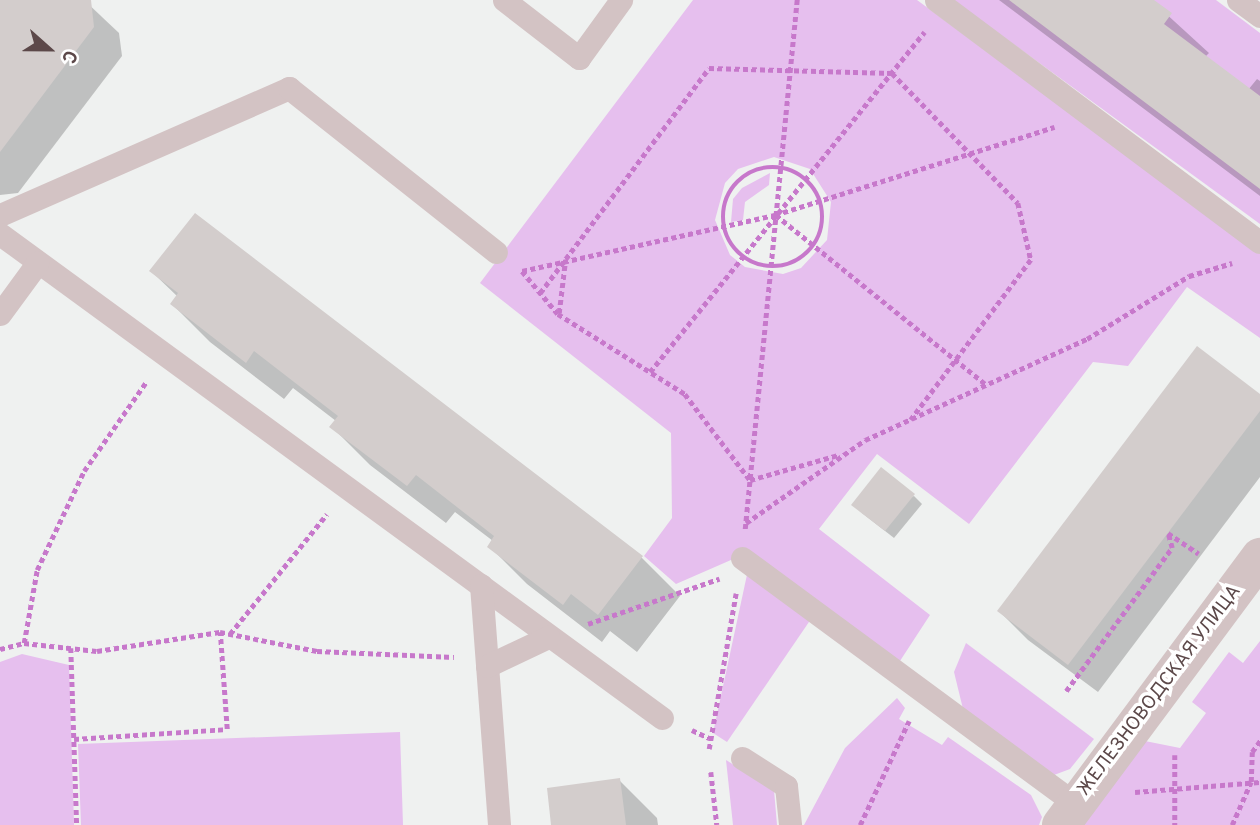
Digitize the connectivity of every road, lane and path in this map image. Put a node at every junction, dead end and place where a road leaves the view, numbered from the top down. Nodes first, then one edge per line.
1 (504, 0) edge
2 (621, 0) edge
3 (797, 0) edge
4 (1238, 0) edge
5 (940, 3) edge
6 (1260, 16) edge
7 (790, 71) junction
8 (892, 73) junction
9 (1092, 114) junction
10 (969, 155) junction
11 (780, 167) junction
12 (806, 179) junction
13 (820, 200) junction
14 (0, 215) edge
15 (775, 215) junction
16 (724, 227) junction
17 (0, 234) edge
18 (1260, 242) edge
19 (812, 248) junction
20 (496, 252) joint
21 (742, 256) junction
22 (38, 262) junction
23 (565, 262) junction
24 (1236, 262) dead end
25 (771, 267) junction
26 (522, 271) junction
27 (540, 293) junction
28 (0, 314) edge
29 (558, 314) junction
30 (166, 352) junction
31 (955, 360) junction
32 (650, 372) junction
33 (987, 385) junction
34 (911, 419) junction
35 (841, 454) junction
36 (750, 480) junction
37 (350, 487) junction
38 (746, 523) junction
39 (1199, 554) dead end
40 (1260, 557) edge
41 (741, 565) junction
42 (481, 585) junction
43 (220, 632) junction
44 (230, 634) junction
45 (548, 637) junction
46 (24, 643) junction
47 (0, 649) edge
48 (71, 649) junction
49 (486, 658) junction
50 (1066, 691) dead end
51 (923, 692) junction
52 (662, 718) joint
53 (708, 737) junction
54 (74, 739) junction
55 (1260, 741) edge
56 (1175, 755) dead end
57 (742, 758) joint
58 (1251, 782) junction
59 (1260, 782) edge
60 (1173, 791) junction
61 (1068, 814) edge
62 (77, 825) edge
63 (499, 825) edge
64 (717, 825) edge
65 (790, 825) edge
66 (860, 825) edge
67 (1175, 825) edge
68 (1232, 825) edge

1 - 2 lane
3 - 7 path
4 - 6 lane
5 - 8 path
5 - 9 lane
7 - 8 path
7 - 11 path
7 - 23 path
8 - 10 path
8 - 12 path
9 - 10 path
9 - 18 lane
10 - 13 path
10 - 31 path
11 - 12 path
11 - 15 path
11 - 16 path
12 - 13 path
12 - 15 path
13 - 15 path
13 - 19 path
14 - 20 lane
15 - 16 path
15 - 19 path
15 - 21 path
15 - 25 path
16 - 21 path
16 - 23 path
17 - 22 lane
19 - 25 path
19 - 31 path
20 - 26 path
21 - 25 path
21 - 32 path
22 - 28 lane
22 - 30 lane
23 - 26 path
23 - 27 path
23 - 29 path
24 - 33 path
25 - 36 path
26 - 27 path
27 - 29 path
29 - 32 path
30 - 37 lane
30 - 46 path
31 - 33 path
31 - 34 path
32 - 36 path
33 - 34 path
34 - 35 path
35 - 36 path
35 - 38 path
36 - 38 path
37 - 42 lane
37 - 44 path
38 - 41 path
39 - 50 path
40 - 61 street, ЖЕЛЕЗНОВОДСКАЯ УЛИЦА
41 - 45 path
41 - 51 lane
41 - 53 path
42 - 45 lane
42 - 49 lane
43 - 44 path
43 - 48 path
43 - 54 path
44 - 49 path
45 - 49 lane
45 - 52 lane
46 - 47 path
46 - 48 path
48 - 54 path
49 - 63 lane
51 - 61 lane
51 - 66 path
52 - 53 path
53 - 57 path
53 - 64 path
54 - 62 path
55 - 58 path
56 - 60 path
57 - 65 lane
58 - 59 path
58 - 60 path
58 - 68 path
60 - 67 path

